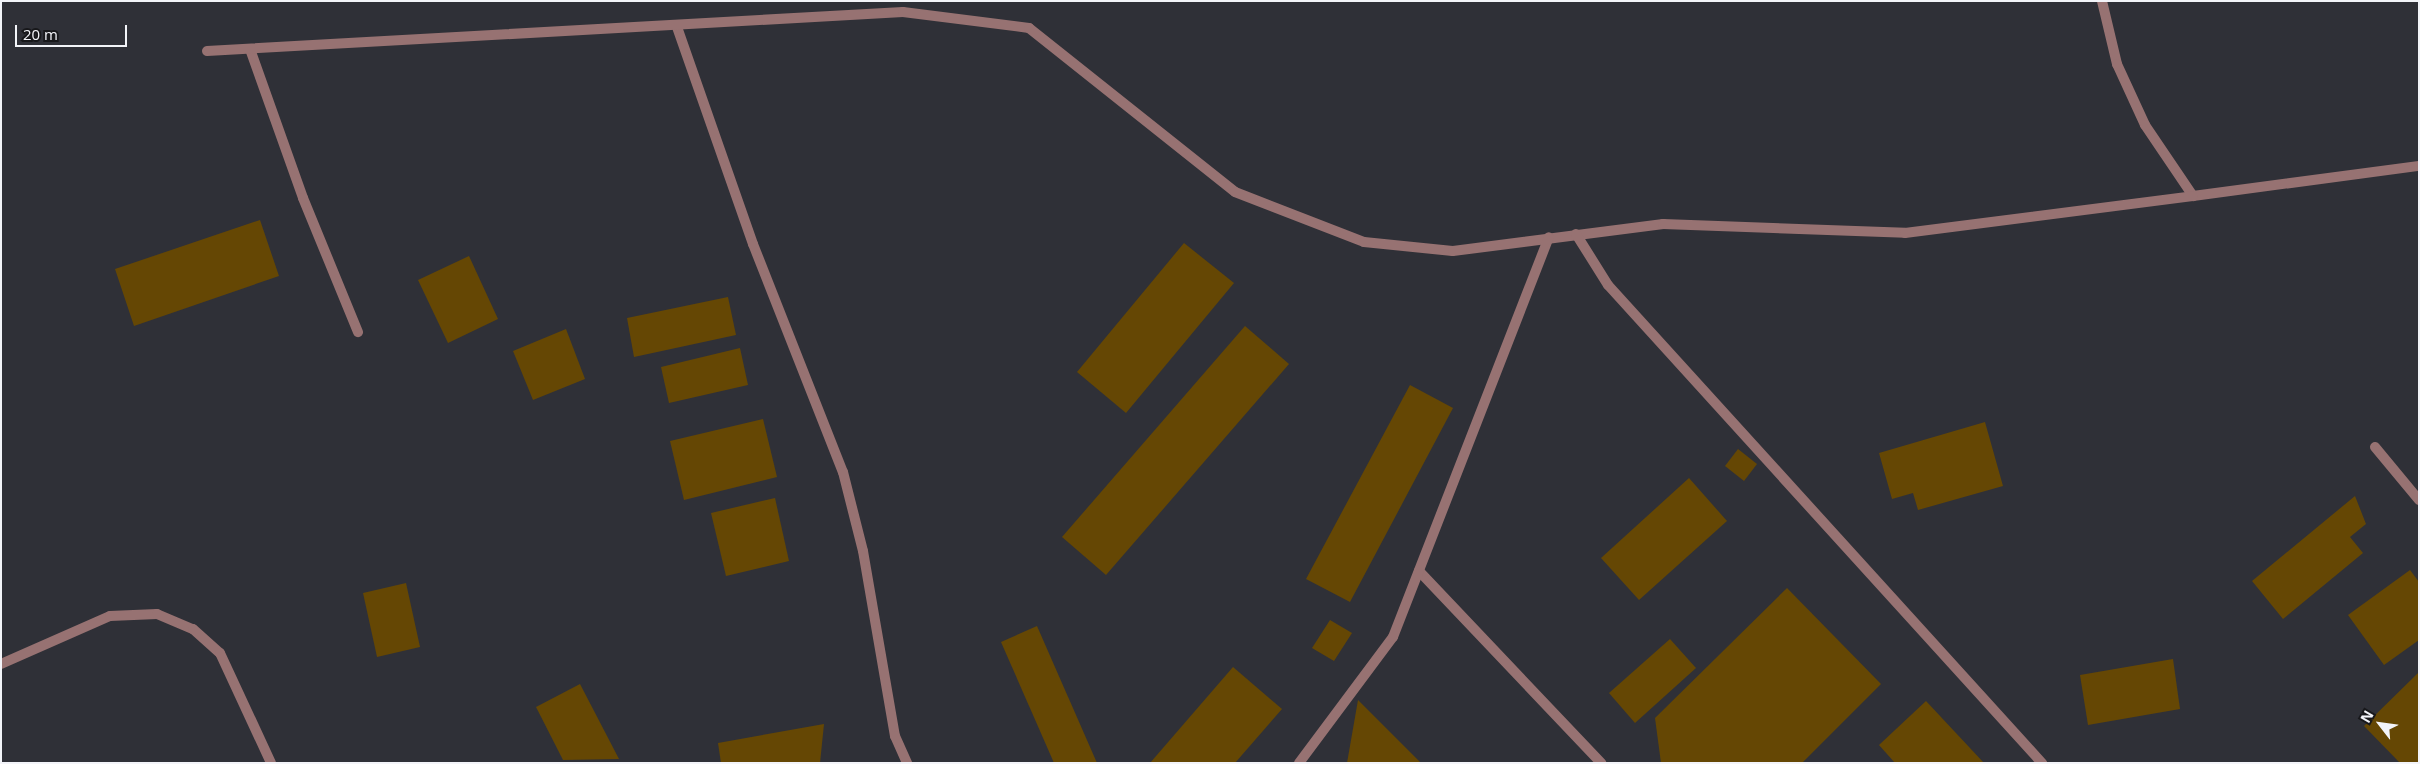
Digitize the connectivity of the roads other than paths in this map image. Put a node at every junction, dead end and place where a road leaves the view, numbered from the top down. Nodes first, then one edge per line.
1 (2102, 1) edge
2 (677, 27) junction
3 (250, 49) junction
4 (207, 51) dead end
5 (2419, 166) edge
6 (2193, 196) junction
7 (1576, 234) junction
8 (1549, 237) junction
9 (358, 332) dead end
10 (2375, 446) dead end
11 (2419, 500) edge
12 (1419, 571) junction
13 (1, 664) edge
14 (271, 763) edge
15 (907, 763) edge
16 (1299, 763) edge
17 (1601, 763) edge
18 (2042, 763) edge

1 - 6 street
2 - 3 street
2 - 8 street
2 - 15 street
3 - 4 street
3 - 9 street
5 - 6 street
6 - 7 street
7 - 8 street
7 - 18 street
8 - 12 street
10 - 11 street
12 - 16 street
12 - 17 street
13 - 14 street

